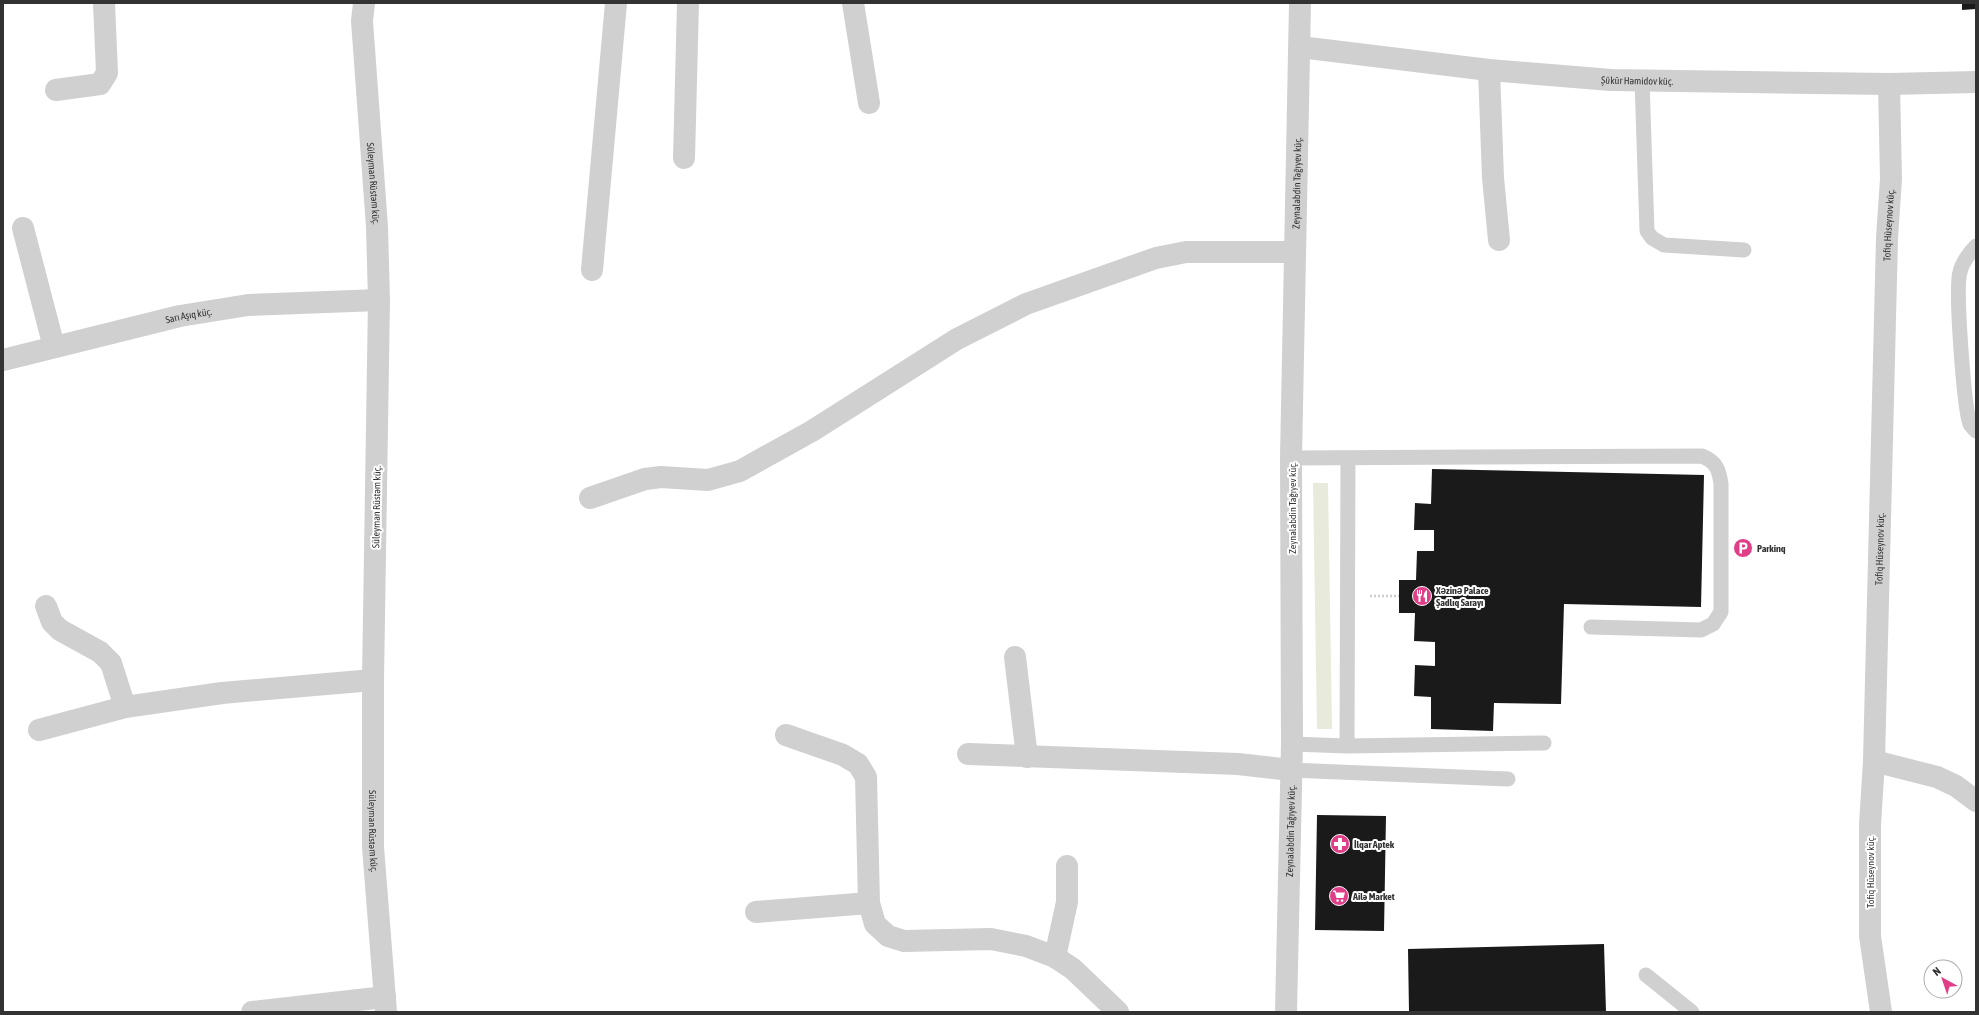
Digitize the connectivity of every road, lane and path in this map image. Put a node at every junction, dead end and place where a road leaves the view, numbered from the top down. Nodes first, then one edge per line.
1 (104, 3) edge
2 (364, 3) edge
3 (616, 3) edge
4 (688, 3) edge
5 (853, 3) edge
6 (1300, 3) edge
7 (1300, 47) junction
8 (1489, 70) junction
9 (1642, 81) junction
10 (1976, 82) edge
11 (1889, 84) junction
12 (56, 90) dead end
13 (869, 103) dead end
14 (684, 158) dead end
15 (23, 228) dead end
16 (1499, 240) dead end
17 (1976, 246) edge
18 (1744, 250) dead end
19 (1295, 252) junction
20 (592, 270) dead end
21 (379, 300) junction
22 (54, 347) junction
23 (3, 360) edge
24 (1976, 431) edge
25 (1291, 458) junction
26 (1348, 458) junction
27 (590, 498) dead end
28 (1348, 596) junction
29 (1399, 596) dead end
30 (46, 606) dead end
31 (1591, 627) dead end
32 (1015, 657) dead end
33 (373, 680) junction
34 (125, 707) junction
35 (39, 730) dead end
36 (786, 735) dead end
37 (1544, 743) dead end
38 (1292, 744) junction
39 (1347, 746) junction
40 (968, 754) dead end
41 (1027, 757) junction
42 (1874, 761) junction
43 (1290, 770) junction
44 (1508, 779) dead end
45 (1976, 801) edge
46 (1067, 866) dead end
47 (868, 903) junction
48 (756, 912) dead end
49 (1055, 957) junction
50 (1646, 975) dead end
51 (386, 1005) edge
52 (252, 1012) edge
53 (1118, 1012) edge
54 (1286, 1012) edge
55 (1692, 1012) edge
56 (1881, 1012) edge

1 - 12 street
2 - 21 street, Süleyman Rüstəm küç.
3 - 20 street
4 - 14 street
5 - 13 street
6 - 7 street, Zeynalabdin Tağıyev küç.
7 - 8 street, Şükür Həmidov küç.
7 - 19 street, Zeynalabdin Tağıyev küç.
8 - 9 street, Şükür Həmidov küç.
8 - 16 street
9 - 11 street, Şükür Həmidov küç.
9 - 18 lane
10 - 11 street, Şükür Həmidov küç.
11 - 42 street, Tofiq Hüseynov küç.
15 - 22 street
17 - 24 lane
19 - 25 street, Zeynalabdin Tağıyev küç.
19 - 27 street
21 - 22 street, Sarı Aşıq küç.
21 - 33 street, Süleyman Rüstəm küç.
22 - 23 street, Sarı Aşıq küç.
25 - 26 lane
25 - 38 street, Zeynalabdin Tağıyev küç.
26 - 28 lane
26 - 31 lane
28 - 29 path
28 - 39 lane
30 - 34 street
32 - 41 street
33 - 34 street
33 - 51 street, Süleyman Rüstəm küç.
34 - 35 street
36 - 47 street
37 - 39 lane
38 - 39 lane
38 - 43 street, Zeynalabdin Tağıyev küç.
40 - 41 street
41 - 43 street
42 - 45 street
42 - 56 street, Tofiq Hüseynov küç.
43 - 44 lane
43 - 54 street, Zeynalabdin Tağıyev küç.
46 - 49 street
47 - 48 street
47 - 49 street
49 - 53 street
50 - 55 lane
51 - 52 street

